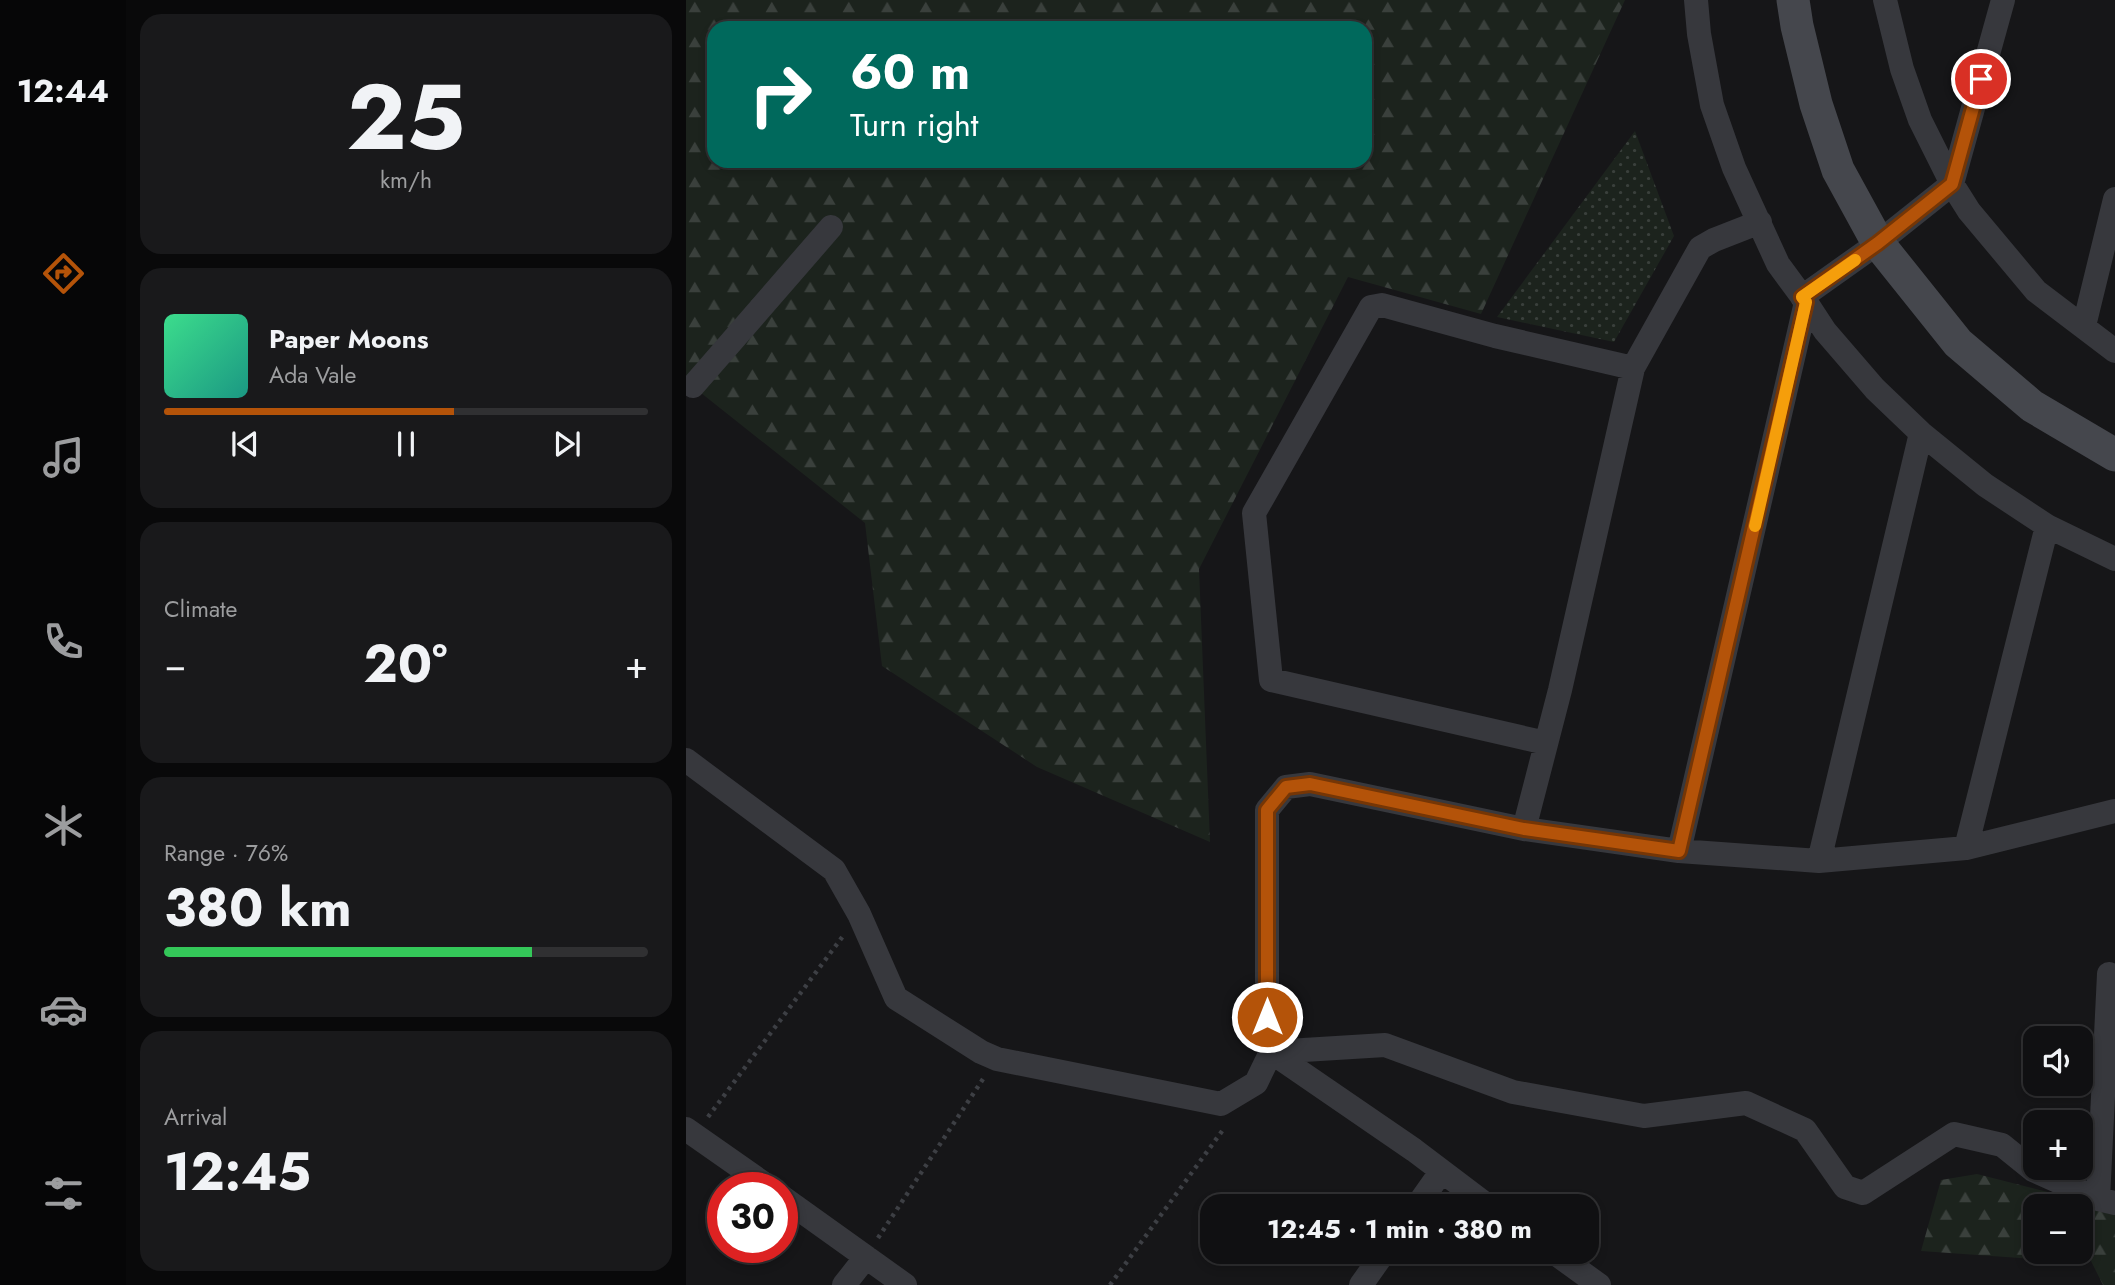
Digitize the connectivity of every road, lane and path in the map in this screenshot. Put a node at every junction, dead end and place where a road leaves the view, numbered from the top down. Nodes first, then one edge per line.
1 (1696, 0) edge
2 (1793, 0) edge
3 (1885, 0) edge
4 (2003, 0) edge
5 (1952, 184) junction
6 (2115, 199) edge
7 (1759, 222) junction
8 (831, 227) dead end
9 (1878, 243) junction
10 (1804, 299) junction
11 (2084, 326) junction
12 (2115, 351) edge
13 (1633, 368) junction
14 (688, 387) edge
15 (1921, 433) junction
16 (2115, 455) edge
17 (2048, 526) junction
18 (2115, 559) edge
19 (1546, 743) junction
20 (686, 760) edge
21 (2115, 811) edge
22 (1524, 829) junction
23 (1966, 848) junction
24 (1679, 851) junction
25 (1819, 862) junction
26 (859, 914) junction
27 (2109, 974) dead end
28 (1271, 1052) junction
29 (997, 1059) junction
30 (1256, 1083) junction
31 (689, 1137) edge
32 (2108, 1143) edge
33 (745, 1172) edge
34 (1441, 1172) junction
35 (1425, 1194) edge
36 (1471, 1194) edge
37 (2106, 1201) edge
38 (798, 1208) edge
39 (866, 1257) junction
40 (1376, 1264) edge
41 (1570, 1264) edge
42 (844, 1285) edge
43 (905, 1285) edge
44 (1110, 1285) edge
45 (1361, 1285) edge
46 (1599, 1285) edge

1 - 7 street
2 - 9 street
3 - 5 street
4 - 5 street
5 - 9 street
5 - 11 street
6 - 11 street
7 - 10 street
7 - 13 street
8 - 14 street
9 - 10 street
9 - 16 street
10 - 15 street
10 - 24 street
11 - 12 street
13 - 19 street
13 - 19 street
15 - 17 street
15 - 25 street
17 - 18 street
17 - 23 street
19 - 22 street
20 - 26 street
21 - 23 street
22 - 24 street
22 - 28 street
23 - 25 street
24 - 25 street
26 - 29 street
26 - 31 path
27 - 32 street
28 - 30 street
28 - 34 street
28 - 37 street
29 - 30 street
29 - 39 path
30 - 44 path
31 - 33 street
32 - 37 street
34 - 35 street
34 - 36 street
38 - 39 street
39 - 42 street
39 - 43 street
40 - 45 street
41 - 46 street

